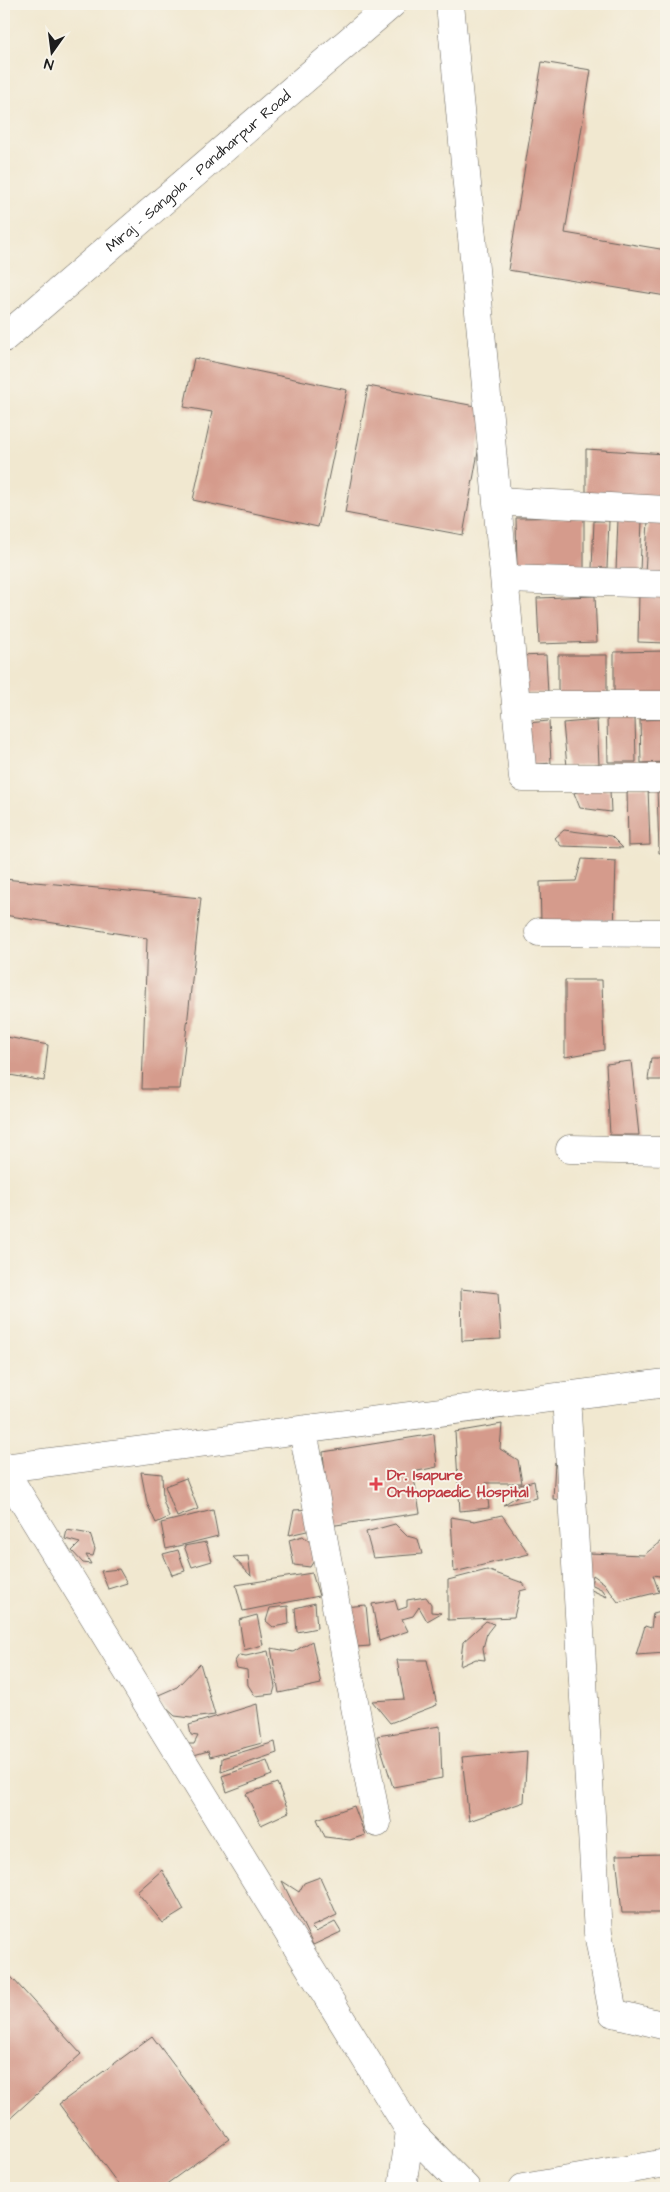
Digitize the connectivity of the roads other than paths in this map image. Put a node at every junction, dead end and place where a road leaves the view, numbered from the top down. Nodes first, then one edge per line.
1 (392, 4) edge
2 (450, 4) edge
3 (4, 338) edge
4 (497, 501) junction
5 (666, 510) edge
6 (504, 579) junction
7 (666, 584) edge
8 (517, 705) junction
9 (666, 705) edge
10 (666, 778) edge
11 (539, 932) dead end
12 (666, 933) edge
13 (570, 1149) dead end
14 (666, 1151) edge
15 (666, 1383) edge
16 (566, 1396) junction
17 (303, 1431) junction
18 (4, 1469) edge
19 (376, 1823) dead end
20 (666, 2026) edge
21 (410, 2131) junction
22 (666, 2163) edge
23 (402, 2188) edge
24 (466, 2188) edge
25 (523, 2188) edge

1 - 3 main road, Miraj - Sangola - Pandharpur Road
2 - 4 main road
4 - 5 main road
4 - 6 main road
6 - 7 main road
6 - 8 main road
8 - 9 main road
8 - 10 main road
11 - 12 main road
13 - 14 main road
15 - 16 main road
16 - 17 main road
16 - 20 main road
17 - 18 main road
17 - 19 main road
18 - 21 main road
21 - 23 main road
21 - 24 main road
22 - 25 main road

